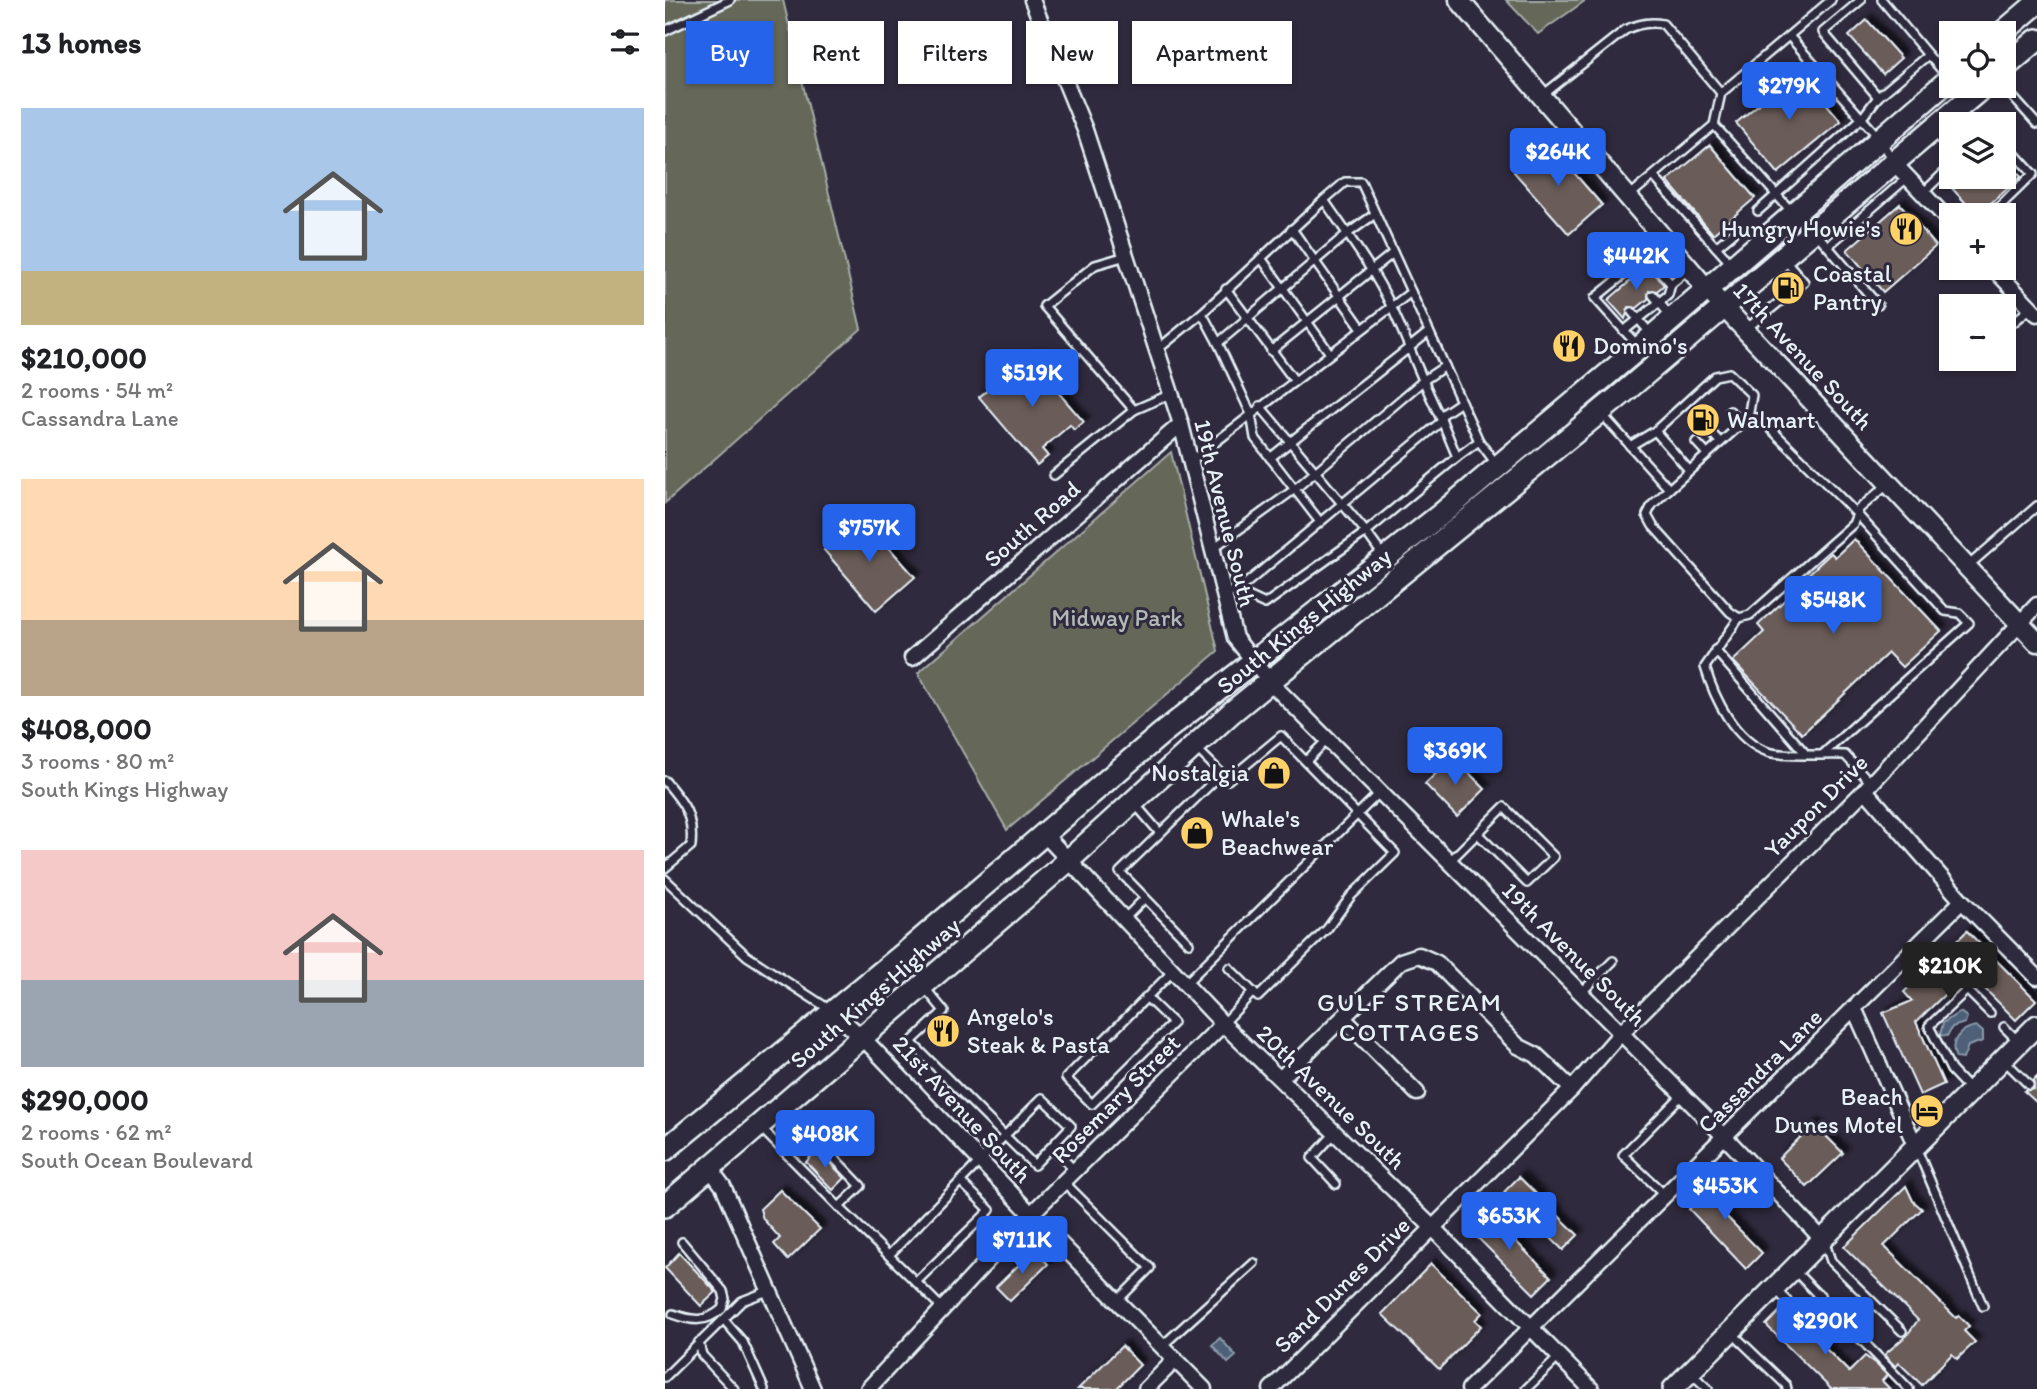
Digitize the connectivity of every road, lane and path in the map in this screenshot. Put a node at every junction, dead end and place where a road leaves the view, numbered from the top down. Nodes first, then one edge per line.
1 (730, 0) edge
2 (1032, 0) edge
3 (1459, 0) edge
4 (1831, 0) edge
5 (1861, 0) edge
6 (1882, 0) edge
7 (2037, 3) edge
8 (2016, 21) edge
9 (665, 31) edge
10 (1789, 36) junction
11 (2037, 40) edge
12 (1928, 55) junction
13 (2016, 58) edge
14 (1939, 66) edge
15 (1939, 88) edge
16 (1721, 93) junction
17 (1543, 95) junction
18 (1878, 97) junction
19 (2014, 98) edge
20 (1862, 118) junction
21 (2037, 124) edge
22 (1714, 125) junction
23 (1939, 127) edge
24 (1932, 130) junction
25 (1939, 137) edge
26 (1880, 139) junction
27 (2016, 154) edge
28 (1901, 170) junction
29 (2035, 172) edge
30 (1654, 177) junction
31 (1939, 178) edge
32 (1923, 193) junction
33 (1776, 194) junction
34 (1629, 197) junction
35 (1324, 200) junction
36 (2003, 203) edge
37 (1939, 210) edge
38 (1758, 211) dead end
39 (1375, 214) junction
40 (1794, 214) junction
41 (1292, 229) junction
42 (1733, 233) dead end
43 (1347, 234) junction
44 (1821, 238) junction
45 (1665, 240) junction
46 (1716, 247) junction
47 (1393, 253) junction
48 (1646, 255) junction
49 (1126, 256) junction
50 (1783, 257) junction
51 (1261, 258) junction
52 (1315, 261) junction
53 (1733, 266) junction
54 (1370, 269) junction
55 (1630, 269) junction
56 (1689, 269) junction
57 (1637, 276) dead end
58 (2004, 280) edge
59 (1671, 284) junction
60 (1609, 286) junction
61 (1282, 288) junction
62 (1226, 289) junction
63 (1707, 289) junction
64 (1411, 292) junction
65 (1338, 294) junction
66 (1616, 294) dead end
67 (1653, 295) dead end
68 (1390, 304) junction
69 (1878, 305) dead end
70 (1724, 307) junction
71 (1666, 310) junction
72 (2034, 311) edge
73 (1632, 312) dead end
74 (1202, 313) junction
75 (1246, 319) junction
76 (1639, 320) junction
77 (1306, 321) junction
78 (2016, 322) edge
79 (1361, 327) junction
80 (1746, 330) junction
81 (1624, 331) junction
82 (1429, 332) junction
83 (1646, 342) junction
84 (1218, 343) junction
85 (1409, 346) junction
86 (1157, 350) junction
87 (1271, 351) junction
88 (1329, 352) junction
89 (1445, 366) junction
90 (1294, 380) junction
91 (1424, 380) junction
92 (1705, 385) junction
93 (1712, 393) dead end
94 (1171, 394) junction
95 (1461, 402) junction
96 (1685, 404) junction
97 (1260, 407) junction
98 (1134, 410) junction
99 (1730, 411) dead end
100 (1601, 412) junction
101 (1692, 412) dead end
102 (1251, 414) junction
103 (1672, 415) junction
104 (1441, 419) junction
105 (1745, 420) junction
106 (1181, 424) junction
107 (1680, 424) dead end
108 (1708, 429) dead end
109 (1655, 431) junction
110 (1479, 441) junction
111 (1290, 442) junction
112 (1696, 442) dead end
113 (1720, 442) junction
114 (1630, 446) junction
115 (1707, 454) junction
116 (1457, 457) junction
117 (1270, 458) junction
118 (1190, 461) junction
119 (1498, 466) junction
120 (1689, 470) junction
121 (1315, 472) junction
122 (1054, 475) dead end
123 (1889, 483) junction
124 (1295, 489) junction
125 (1669, 489) junction
126 (1342, 504) junction
127 (2037, 506) edge
128 (1857, 514) junction
129 (1320, 522) junction
130 (1366, 532) junction
131 (1212, 550) junction
132 (1385, 558) junction
133 (1967, 567) junction
134 (1237, 591) junction
135 (1222, 595) junction
136 (2037, 605) edge
137 (1739, 618) junction
138 (2020, 623) junction
139 (2037, 642) edge
140 (1715, 650) junction
141 (912, 658) dead end
142 (1255, 660) junction
143 (1271, 684) junction
144 (1327, 740) junction
145 (1195, 747) junction
146 (1805, 753) junction
147 (1822, 754) junction
148 (1306, 761) junction
149 (1221, 774) junction
150 (665, 781) edge
151 (1868, 787) junction
152 (1380, 792) junction
153 (1133, 802) junction
154 (1357, 814) junction
155 (1043, 833) junction
156 (1160, 833) junction
157 (1478, 834) junction
158 (1069, 860) junction
159 (1449, 861) junction
160 (665, 868) edge
161 (665, 879) edge
162 (1145, 898) junction
163 (1962, 901) junction
164 (1124, 919) junction
165 (1189, 943) dead end
166 (1613, 961) dead end
167 (1229, 968) dead end
168 (1173, 971) junction
169 (2037, 976) edge
170 (1185, 984) junction
171 (923, 986) junction
172 (1253, 992) junction
173 (1581, 993) junction
174 (1146, 997) junction
175 (1854, 1009) junction
176 (832, 1011) junction
177 (1990, 1013) dead end
178 (1344, 1019) junction
179 (1223, 1024) junction
180 (2037, 1025) edge
181 (2004, 1027) dead end
182 (1621, 1033) junction
183 (863, 1038) junction
184 (2019, 1042) junction
185 (2003, 1059) junction
186 (1281, 1078) junction
187 (2029, 1085) dead end
188 (1572, 1089) junction
189 (1971, 1091) junction
190 (1417, 1093) dead end
191 (1683, 1094) junction
192 (782, 1107) junction
193 (760, 1126) junction
194 (1335, 1133) junction
195 (1005, 1136) junction
196 (1725, 1137) junction
197 (1052, 1147) junction
198 (1916, 1147) junction
199 (665, 1150) edge
200 (981, 1162) junction
201 (710, 1169) junction
202 (1075, 1171) junction
203 (961, 1182) junction
204 (1064, 1182) junction
205 (1336, 1184) dead end
206 (1665, 1196) junction
207 (665, 1206) edge
208 (839, 1207) junction
209 (1031, 1214) junction
210 (1433, 1227) junction
211 (1823, 1240) junction
212 (682, 1242) dead end
213 (889, 1255) junction
214 (1254, 1263) dead end
215 (1794, 1269) junction
216 (916, 1282) junction
217 (1774, 1289) junction
218 (768, 1291) junction
219 (1820, 1295) junction
220 (1117, 1301) junction
221 (1983, 1306) dead end
222 (943, 1309) junction
223 (673, 1314) dead end
224 (723, 1320) junction
225 (1530, 1327) junction
226 (1902, 1331) dead end
227 (1731, 1332) junction
228 (699, 1342) junction
229 (1162, 1346) junction
230 (1559, 1357) junction
231 (1175, 1360) junction
232 (1691, 1372) junction
233 (665, 1377) edge
234 (734, 1389) edge
235 (764, 1389) edge
236 (813, 1389) edge
237 (868, 1389) edge
238 (1146, 1389) edge
239 (1204, 1389) edge
240 (1271, 1389) edge
241 (1469, 1389) edge
242 (1526, 1389) edge
243 (1591, 1389) edge
244 (1673, 1389) edge
245 (1708, 1389) edge
246 (1787, 1389) edge
247 (1909, 1389) edge

1 - 9 lane
2 - 49 street, 19th Avenue South
3 - 17 street, 17th Avenue South
4 - 10 lane
5 - 18 lane
6 - 12 lane
7 - 8 main road
10 - 16 lane
10 - 20 lane
11 - 13 main road
12 - 14 lane
12 - 18 lane
15 - 26 main road, South Kings Highway
16 - 17 lane
16 - 22 lane
17 - 34 street, 17th Avenue South
18 - 20 lane
19 - 21 lane
20 - 26 lane
20 - 33 lane
22 - 30 lane
22 - 33 lane
23 - 24 main road, South Kings Highway
24 - 25 lane
24 - 28 main road, South Kings Highway
26 - 28 lane
26 - 40 main road, South Kings Highway
27 - 29 lane
28 - 32 street
28 - 44 main road, South Kings Highway
29 - 36 lane
30 - 34 lane
30 - 46 lane
31 - 32 lane
32 - 37 street
33 - 38 lane
33 - 40 lane
34 - 45 street, 17th Avenue South
35 - 39 lane
35 - 41 lane
35 - 43 lane
39 - 43 lane
39 - 47 lane
40 - 53 main road, South Kings Highway
41 - 51 lane
41 - 52 lane
42 - 46 lane
43 - 52 lane
43 - 54 lane
44 - 50 main road, South Kings Highway
44 - 69 lane
45 - 48 lane
45 - 56 street, 17th Avenue South
46 - 53 lane
47 - 54 lane
47 - 64 lane
48 - 55 lane
48 - 59 lane
49 - 86 street, 19th Avenue South
49 - 98 lane
50 - 70 main road, South Kings Highway
50 - 80 lane
51 - 61 lane
51 - 62 lane
52 - 61 lane
52 - 65 lane
53 - 63 main road, South Kings Highway
54 - 65 lane
54 - 68 lane
55 - 57 lane
55 - 60 lane
56 - 59 lane
56 - 63 street, 17th Avenue South
58 - 72 street
59 - 71 lane
60 - 66 lane
60 - 81 lane
61 - 75 lane
61 - 77 lane
62 - 74 lane
62 - 75 lane
63 - 70 street, 17th Avenue South
63 - 71 main road, South Kings Highway
64 - 68 lane
64 - 82 lane
65 - 77 lane
65 - 79 lane
67 - 71 lane
68 - 79 lane
68 - 85 lane
70 - 80 street, 17th Avenue South
70 - 100 main road, South Kings Highway
71 - 76 lane
71 - 83 main road, South Kings Highway
72 - 78 lane
73 - 76 lane
74 - 84 lane
74 - 86 lane
75 - 84 lane
75 - 87 lane
76 - 81 lane
76 - 83 lane
77 - 87 lane
77 - 88 lane
79 - 88 lane
80 - 123 street, 17th Avenue South
81 - 83 lane
82 - 85 lane
82 - 89 lane
83 - 119 main road, South Kings Highway
84 - 102 lane
85 - 91 lane
85 - 111 lane
86 - 94 street, 19th Avenue South
87 - 90 lane
88 - 90 lane
89 - 91 lane
89 - 95 lane
90 - 97 lane
91 - 104 lane
91 - 121 lane
92 - 93 lane
92 - 96 lane
92 - 105 lane
94 - 98 lane
94 - 106 street, 19th Avenue South
95 - 104 lane
95 - 110 lane
96 - 101 lane
96 - 103 lane
97 - 102 lane
97 - 111 lane
98 - 122 lane
99 - 105 lane
100 - 114 lane
100 - 143 main road, South Kings Highway
102 - 117 lane
102 - 118 lane
103 - 107 lane
103 - 109 lane
104 - 116 lane
104 - 126 lane
105 - 113 lane
105 - 128 lane
106 - 118 street, 19th Avenue South
106 - 141 street, South Road
108 - 113 lane
109 - 114 lane
109 - 120 lane
110 - 116 lane
110 - 119 lane
111 - 117 lane
111 - 121 lane
112 - 115 lane
113 - 115 lane
114 - 125 lane
115 - 120 lane
116 - 130 lane
117 - 124 lane
118 - 131 street, 19th Avenue South
119 - 132 main road, South Kings Highway
120 - 125 lane
121 - 124 lane
121 - 126 lane
123 - 128 lane
123 - 133 street, 17th Avenue South
124 - 129 lane
124 - 131 lane
125 - 137 lane
126 - 129 lane
126 - 130 lane
127 - 133 lane
128 - 137 lane
128 - 147 lane
129 - 134 lane
130 - 132 lane
130 - 134 lane
131 - 135 street, 19th Avenue South
132 - 142 main road, South Kings Highway
133 - 138 street, 17th Avenue South
134 - 135 lane
135 - 142 street, 19th Avenue South
136 - 138 street, Yaupon Drive
137 - 140 lane
138 - 139 street, 17th Avenue South
138 - 151 street, Yaupon Drive
140 - 146 lane
140 - 146 lane
142 - 143 street, 19th Avenue South
142 - 155 main road, South Kings Highway
143 - 144 street, 19th Avenue South
143 - 145 main road, South Kings Highway
144 - 148 lane
144 - 152 street, 19th Avenue South
145 - 149 lane
145 - 153 main road, South Kings Highway
146 - 147 lane
147 - 151 lane
148 - 149 lane
148 - 154 lane
149 - 156 lane
150 - 160 lane
151 - 163 street
151 - 182 street, Yaupon Drive
152 - 154 lane
152 - 159 street, 19th Avenue South
153 - 156 lane
153 - 158 main road, South Kings Highway
154 - 170 lane
154 - 172 lane
155 - 158 street, 20th Avenue South
155 - 176 main road, South Kings Highway
156 - 162 lane
157 - 157 lane
157 - 159 lane
158 - 164 street, 20th Avenue South
158 - 171 main road, South Kings Highway
159 - 173 street, 19th Avenue South
161 - 176 lane
162 - 164 lane
162 - 165 lane
163 - 169 street
163 - 175 street, Cassandra Lane
164 - 168 street, 20th Avenue South
166 - 173 lane
167 - 172 lane
168 - 170 street, 20th Avenue South
168 - 174 lane
170 - 179 street, 20th Avenue South
171 - 183 main road, South Kings Highway
171 - 195 lane
172 - 179 lane
173 - 182 street, 19th Avenue South
174 - 174 lane
175 - 196 street, Cassandra Lane
175 - 198 street
176 - 183 street, 21st Avenue South
176 - 199 main road, South Kings Highway
177 - 189 lane
178 - 186 street
178 - 188 street
178 - 190 street
179 - 186 street, 20th Avenue South
179 - 202 street, Rosemary Street
180 - 184 main road
181 - 184 lane
182 - 188 street, Sand Dunes Drive
182 - 191 street, 19th Avenue South
183 - 192 main road, South Kings Highway
183 - 200 street, 21st Avenue South
184 - 185 main road
185 - 187 lane
185 - 189 main road
186 - 194 street, 20th Avenue South
188 - 210 street, Sand Dunes Drive
189 - 198 main road
191 - 196 street, 19th Avenue South
191 - 206 lane
192 - 193 main road, South Kings Highway
192 - 208 lane
193 - 201 main road, South Kings Highway
193 - 208 lane
194 - 205 lane
194 - 210 street, 20th Avenue South
195 - 197 lane
195 - 197 lane
195 - 200 lane
196 - 206 street, Cassandra Lane
196 - 211 street, 19th Avenue South
197 - 202 lane
198 - 211 main road
198 - 221 lane
200 - 203 lane
200 - 209 street, 21st Avenue South
201 - 207 main road, South Kings Highway
201 - 218 street
202 - 204 street, Rosemary Street
203 - 213 lane
203 - 216 lane
204 - 209 street, Rosemary Street
204 - 220 lane
206 - 225 street, Cassandra Lane
208 - 213 lane
209 - 220 street, 21st Avenue South
209 - 222 street, Rosemary Street
210 - 225 street, 20th Avenue South
210 - 240 street, Sand Dunes Drive
211 - 215 main road
211 - 226 lane
212 - 223 lane
213 - 216 lane
214 - 229 lane
215 - 217 main road
215 - 219 lane
216 - 222 lane
217 - 219 lane
217 - 227 main road
218 - 224 lane
218 - 236 street
219 - 247 lane
220 - 229 street, 21st Avenue South
222 - 237 street, Rosemary Street
224 - 228 lane
224 - 235 lane
225 - 230 street, 20th Avenue South
225 - 241 street, Cassandra Lane
227 - 232 main road
227 - 246 lane
228 - 233 lane
228 - 234 lane
229 - 231 street, 21st Avenue South
230 - 242 lane
230 - 243 street, 20th Avenue South
231 - 238 street
231 - 239 street, 21st Avenue South
232 - 244 main road
232 - 245 lane

